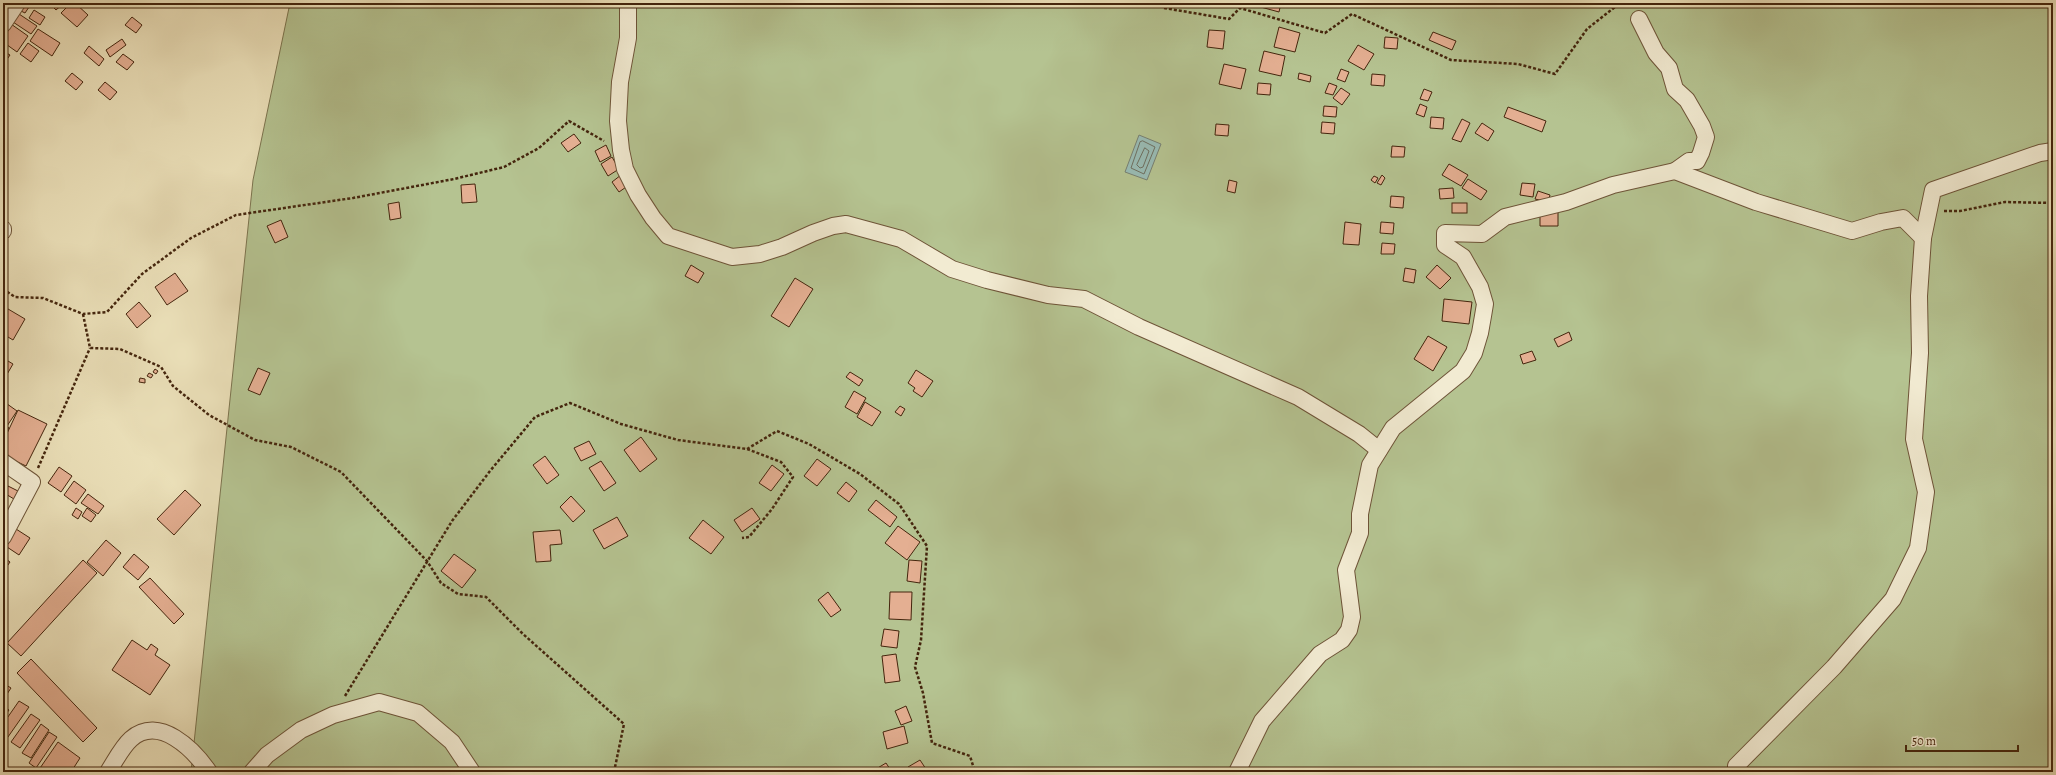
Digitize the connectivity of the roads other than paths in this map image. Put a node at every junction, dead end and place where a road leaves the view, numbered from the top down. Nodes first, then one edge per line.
1 (17, 3) edge
2 (628, 3) edge
3 (1639, 19) dead end
4 (3, 24) edge
5 (2053, 151) edge
6 (1675, 171) junction
7 (1923, 238) junction
8 (1379, 450) junction
9 (3, 462) edge
10 (3, 537) edge
11 (108, 772) edge
12 (210, 772) edge
13 (252, 772) edge
14 (472, 772) edge
15 (1237, 772) edge
16 (1736, 772) edge

1 - 4 street
2 - 8 street
3 - 6 street
5 - 7 street
6 - 7 street
6 - 8 street
7 - 16 street
8 - 15 street
9 - 10 street
11 - 12 street
13 - 14 street

